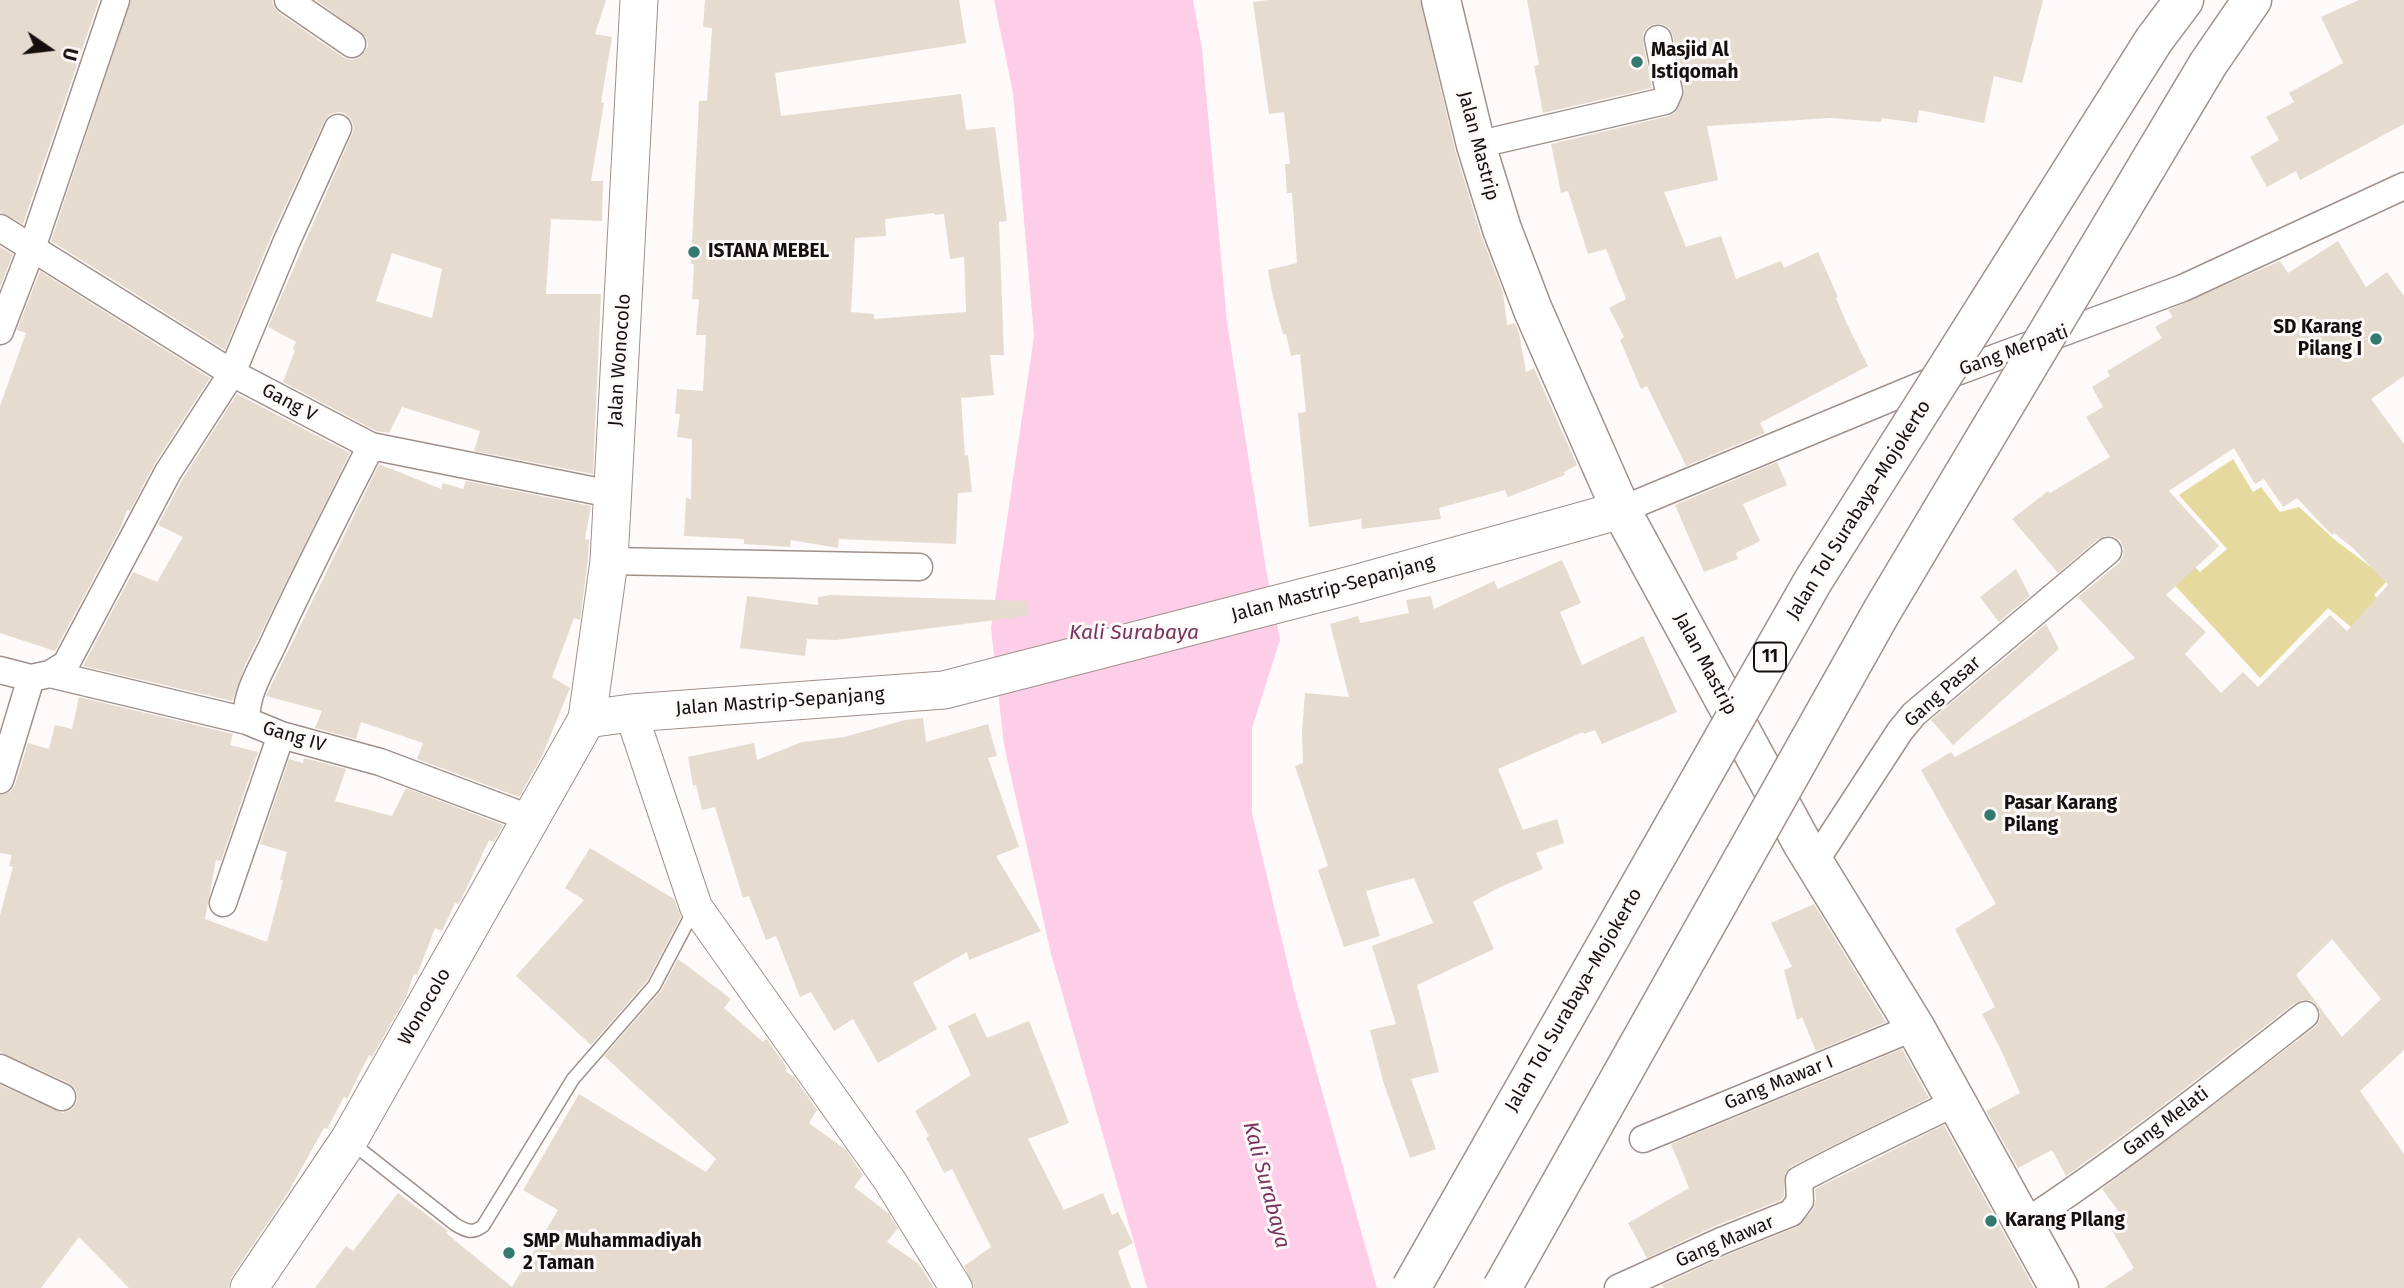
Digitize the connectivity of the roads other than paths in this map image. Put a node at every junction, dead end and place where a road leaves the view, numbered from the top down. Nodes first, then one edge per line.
1 (116, 0) edge
2 (288, 0) edge
3 (639, 0) edge
4 (1441, 0) edge
5 (2184, 0) edge
6 (2252, 0) edge
7 (1658, 39) dead end
8 (352, 44) dead end
9 (338, 128) dead end
10 (1476, 145) junction
11 (2404, 186) edge
12 (0, 228) edge
13 (32, 248) junction
14 (0, 331) edge
15 (232, 373) junction
16 (371, 446) junction
17 (611, 494) junction
18 (1621, 510) junction
19 (2108, 551) dead end
20 (609, 561) junction
21 (919, 567) dead end
22 (0, 670) edge
23 (41, 676) junction
24 (631, 713) junction
25 (587, 719) junction
26 (247, 721) junction
27 (281, 735) junction
28 (0, 780) edge
29 (532, 819) junction
30 (1814, 863) junction
31 (223, 903) dead end
32 (696, 907) junction
33 (2305, 1015) dead end
34 (1915, 1027) junction
35 (0, 1068) edge
36 (62, 1097) dead end
37 (1956, 1102) junction
38 (1643, 1139) dead end
39 (349, 1140) junction
40 (2023, 1224) junction
41 (249, 1288) edge
42 (956, 1288) edge
43 (1411, 1288) edge
44 (1502, 1288) edge
45 (1618, 1288) edge
46 (2059, 1288) edge

1 - 13 street
2 - 8 street
3 - 17 main road, Jalan Wonocolo
4 - 10 main road, Jalan Mastrip
5 - 43 main road, Jalan Tol Surabaya–Mojokerto / 11, bridge
6 - 44 main road, bridge
7 - 10 street
9 - 15 street
10 - 18 main road, Jalan Mastrip
11 - 18 street, Gang Merpati
12 - 13 street, Gang V
13 - 14 street
13 - 15 street, Gang V
15 - 16 street, Gang V
15 - 23 street
16 - 17 street, Gang V
16 - 26 street
17 - 20 main road, Jalan Wonocolo
18 - 24 main road, Jalan Mastrip-Sepanjang
18 - 30 main road, Jalan Mastrip
19 - 30 street, Gang Pasar
20 - 21 street
20 - 25 main road, Jalan Wonocolo
22 - 23 street, Gang IV
23 - 26 street, Gang IV
23 - 28 street
24 - 25 main road, Jalan Mastrip-Sepanjang
24 - 32 street
25 - 29 main road, Wonocolo
26 - 27 street, Gang IV
27 - 29 street, Gang IV
27 - 31 street
29 - 39 main road, Wonocolo
30 - 34 main road, Jalan Mastrip
32 - 39 lane
32 - 42 street
33 - 40 street, Gang Melati
34 - 37 main road, Jalan Mastrip
34 - 38 street, Gang Mawar I
35 - 36 street
37 - 40 main road, Jalan Mastrip
37 - 45 street, Gang Mawar
39 - 41 main road, Wonocolo
40 - 46 main road, Jalan Mastrip

